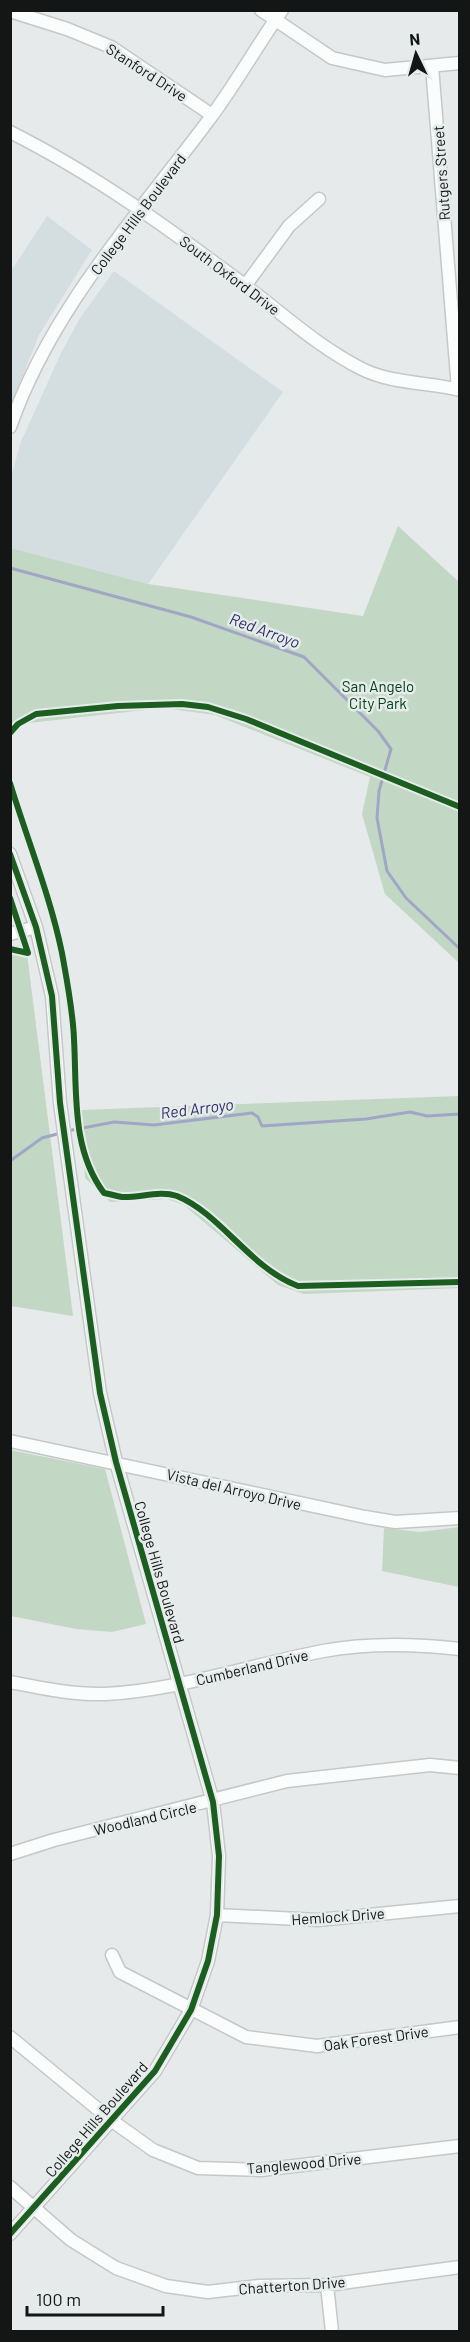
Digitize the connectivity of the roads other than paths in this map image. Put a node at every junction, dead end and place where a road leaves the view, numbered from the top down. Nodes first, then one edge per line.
1 (261, 10) edge
2 (10, 11) edge
3 (278, 16) edge
4 (459, 63) edge
5 (432, 66) junction
6 (212, 115) junction
7 (10, 132) edge
8 (319, 199) dead end
9 (140, 208) junction
10 (245, 286) junction
11 (458, 389) edge
12 (13, 409) edge
13 (10, 427) edge
14 (10, 854) edge
15 (36, 927) junction
16 (10, 934) edge
17 (10, 1441) edge
18 (116, 1462) junction
19 (459, 1518) edge
20 (459, 1649) edge
21 (10, 1682) edge
22 (179, 1684) junction
23 (459, 1768) edge
24 (213, 1802) junction
25 (10, 1854) edge
26 (459, 1906) edge
27 (217, 1915) junction
28 (112, 1955) dead end
29 (191, 2010) junction
30 (459, 2027) edge
31 (10, 2037) edge
32 (111, 2120) junction
33 (459, 2146) edge
34 (10, 2187) edge
35 (33, 2208) junction
36 (10, 2234) edge
37 (459, 2267) edge
38 (327, 2285) junction
39 (332, 2331) edge

1 - 3 street
2 - 6 street, Stanford Drive
3 - 5 street
3 - 6 street, College Hills Boulevard
4 - 5 street
5 - 11 street, Rutgers Street
6 - 9 street, College Hills Boulevard
7 - 9 street, South Oxford Drive
8 - 10 street
9 - 10 street, South Oxford Drive
9 - 12 street, College Hills Boulevard
10 - 11 street, South Oxford Drive
12 - 13 street, College Hills Boulevard
14 - 15 street, College Hills Boulevard
15 - 16 street
15 - 18 street, College Hills Boulevard
17 - 18 street, Vista del Arroyo Drive
18 - 19 street, Vista del Arroyo Drive
18 - 22 street, College Hills Boulevard
20 - 22 street, Cumberland Drive
21 - 22 street, Cumberland Drive
22 - 24 street, College Hills Boulevard
23 - 24 street, Woodland Circle
24 - 25 street, Woodland Circle
24 - 27 street, College Hills Boulevard
26 - 27 street, Hemlock Drive
27 - 29 street, College Hills Boulevard
28 - 29 street, Oak Forest Drive
29 - 30 street, Oak Forest Drive
29 - 32 street, College Hills Boulevard
31 - 32 street, Tanglewood Drive
32 - 33 street, Tanglewood Drive
32 - 35 street, College Hills Boulevard
34 - 35 street, Chatterton Drive
35 - 36 street, College Hills Boulevard
35 - 38 street, Chatterton Drive
37 - 38 street, Chatterton Drive
38 - 39 street

